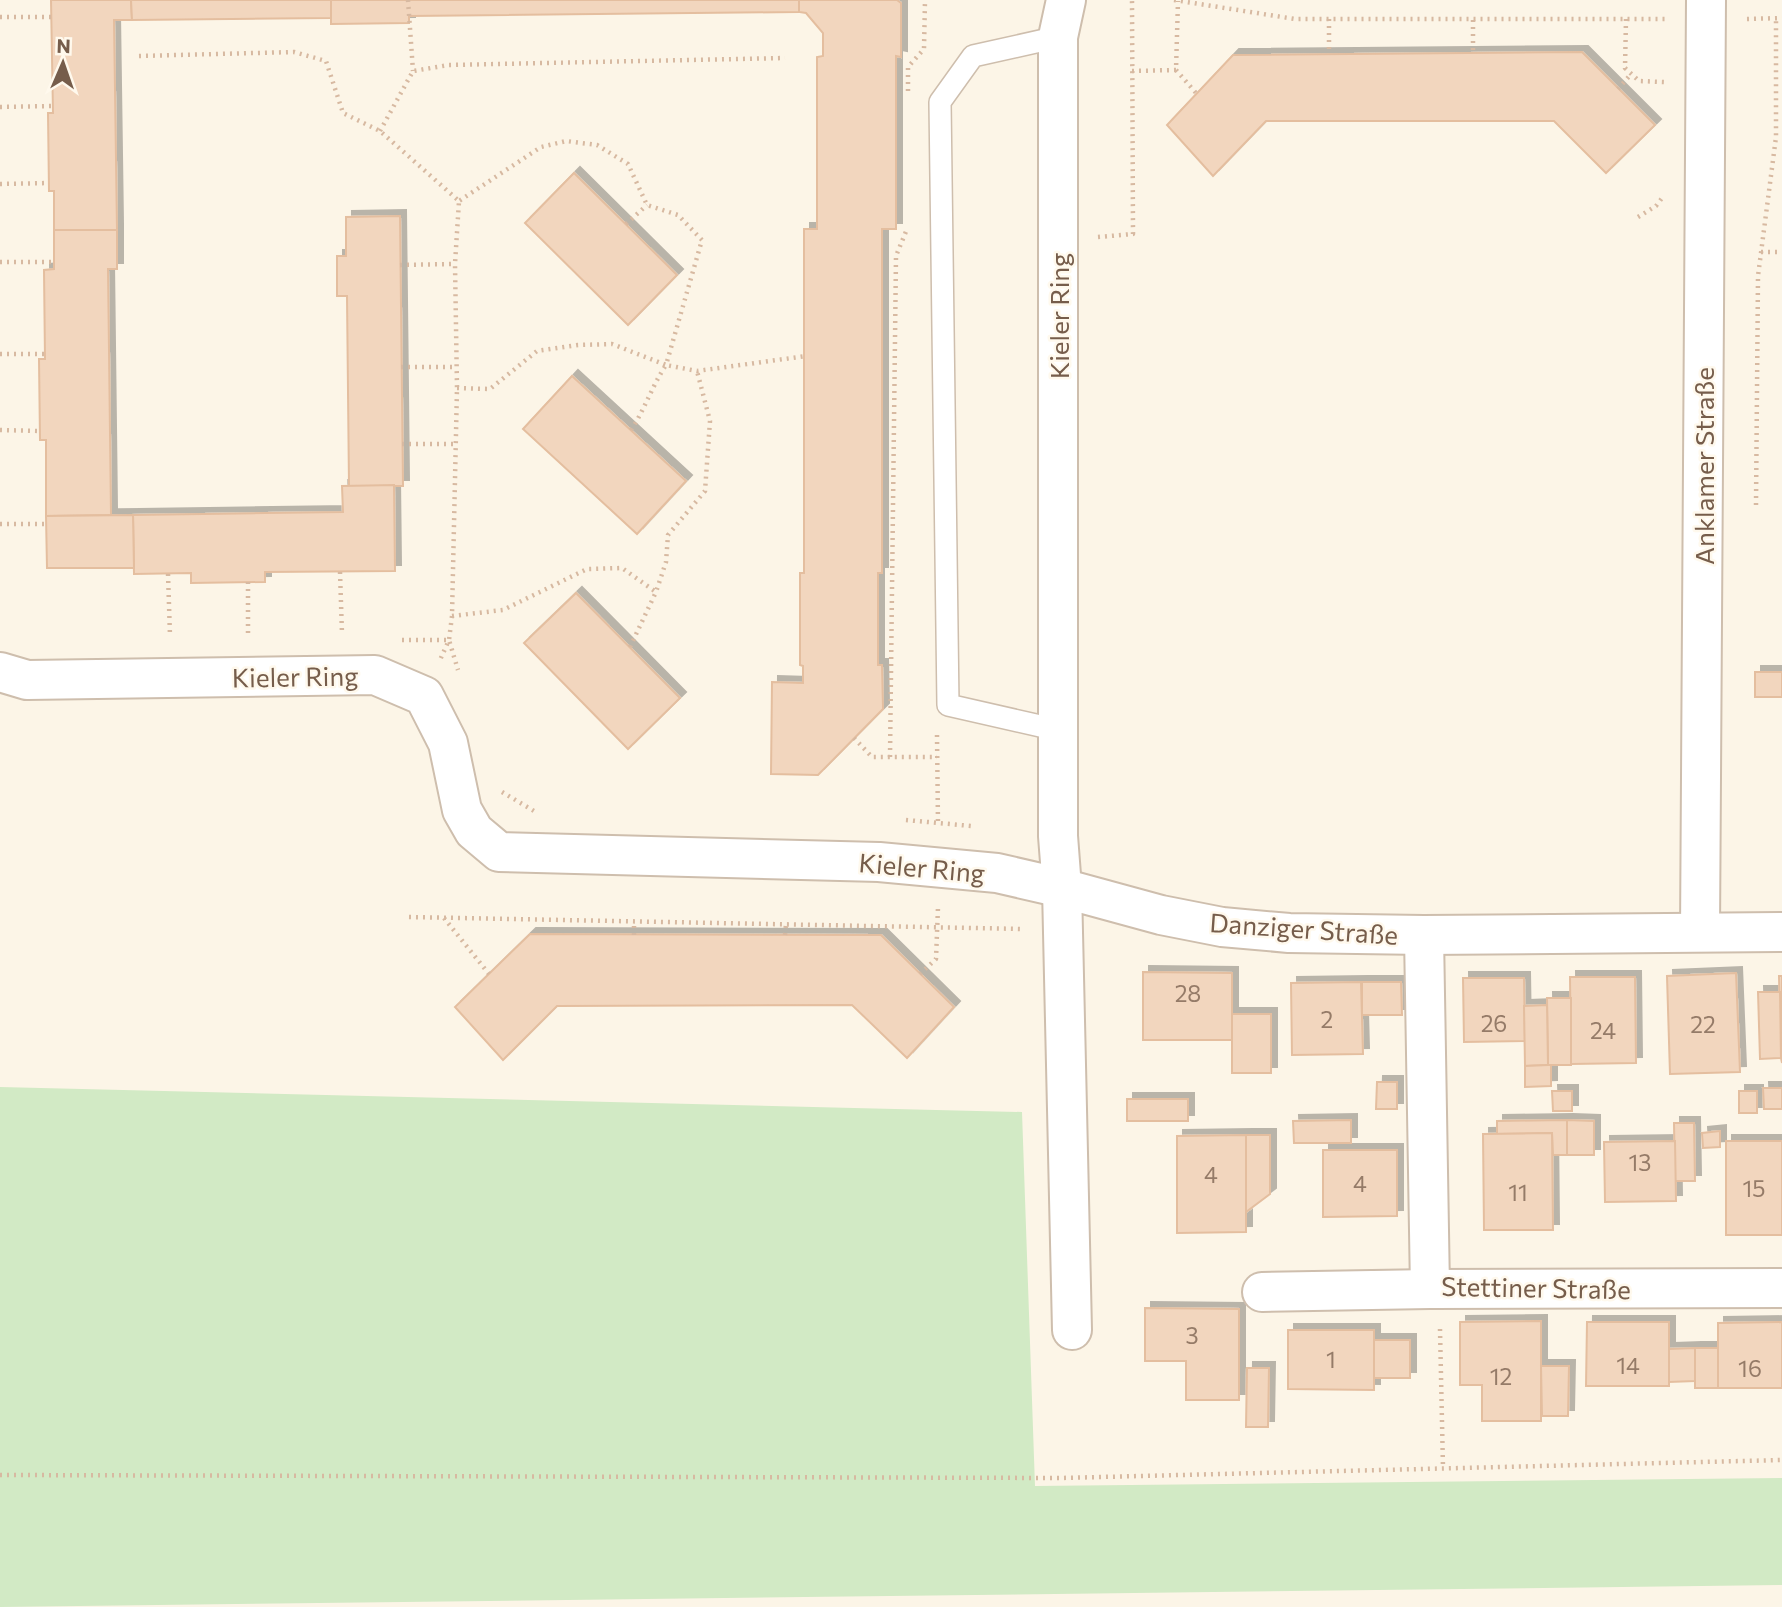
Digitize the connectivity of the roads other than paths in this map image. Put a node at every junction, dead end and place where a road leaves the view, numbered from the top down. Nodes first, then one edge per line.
1 (1066, 0) edge
2 (1706, 9) edge
3 (1058, 37) junction
4 (0, 673) edge
5 (1058, 730) junction
6 (1062, 888) junction
7 (1700, 932) junction
8 (1782, 932) edge
9 (1424, 935) junction
10 (1782, 1288) edge
11 (1435, 1289) junction
12 (1262, 1292) dead end
13 (1072, 1330) dead end

1 - 3 street, Kieler Ring
2 - 7 street, Anklamer Straße
3 - 5 street, Kieler Ring
3 - 5 lane
4 - 6 street, Kieler Ring
5 - 6 street, Kieler Ring
6 - 9 street, Danziger Straße
6 - 13 street
7 - 8 street, Danziger Straße
7 - 9 street, Danziger Straße
9 - 11 street, Stettiner Straße
10 - 11 street, Stettiner Straße
11 - 12 street

